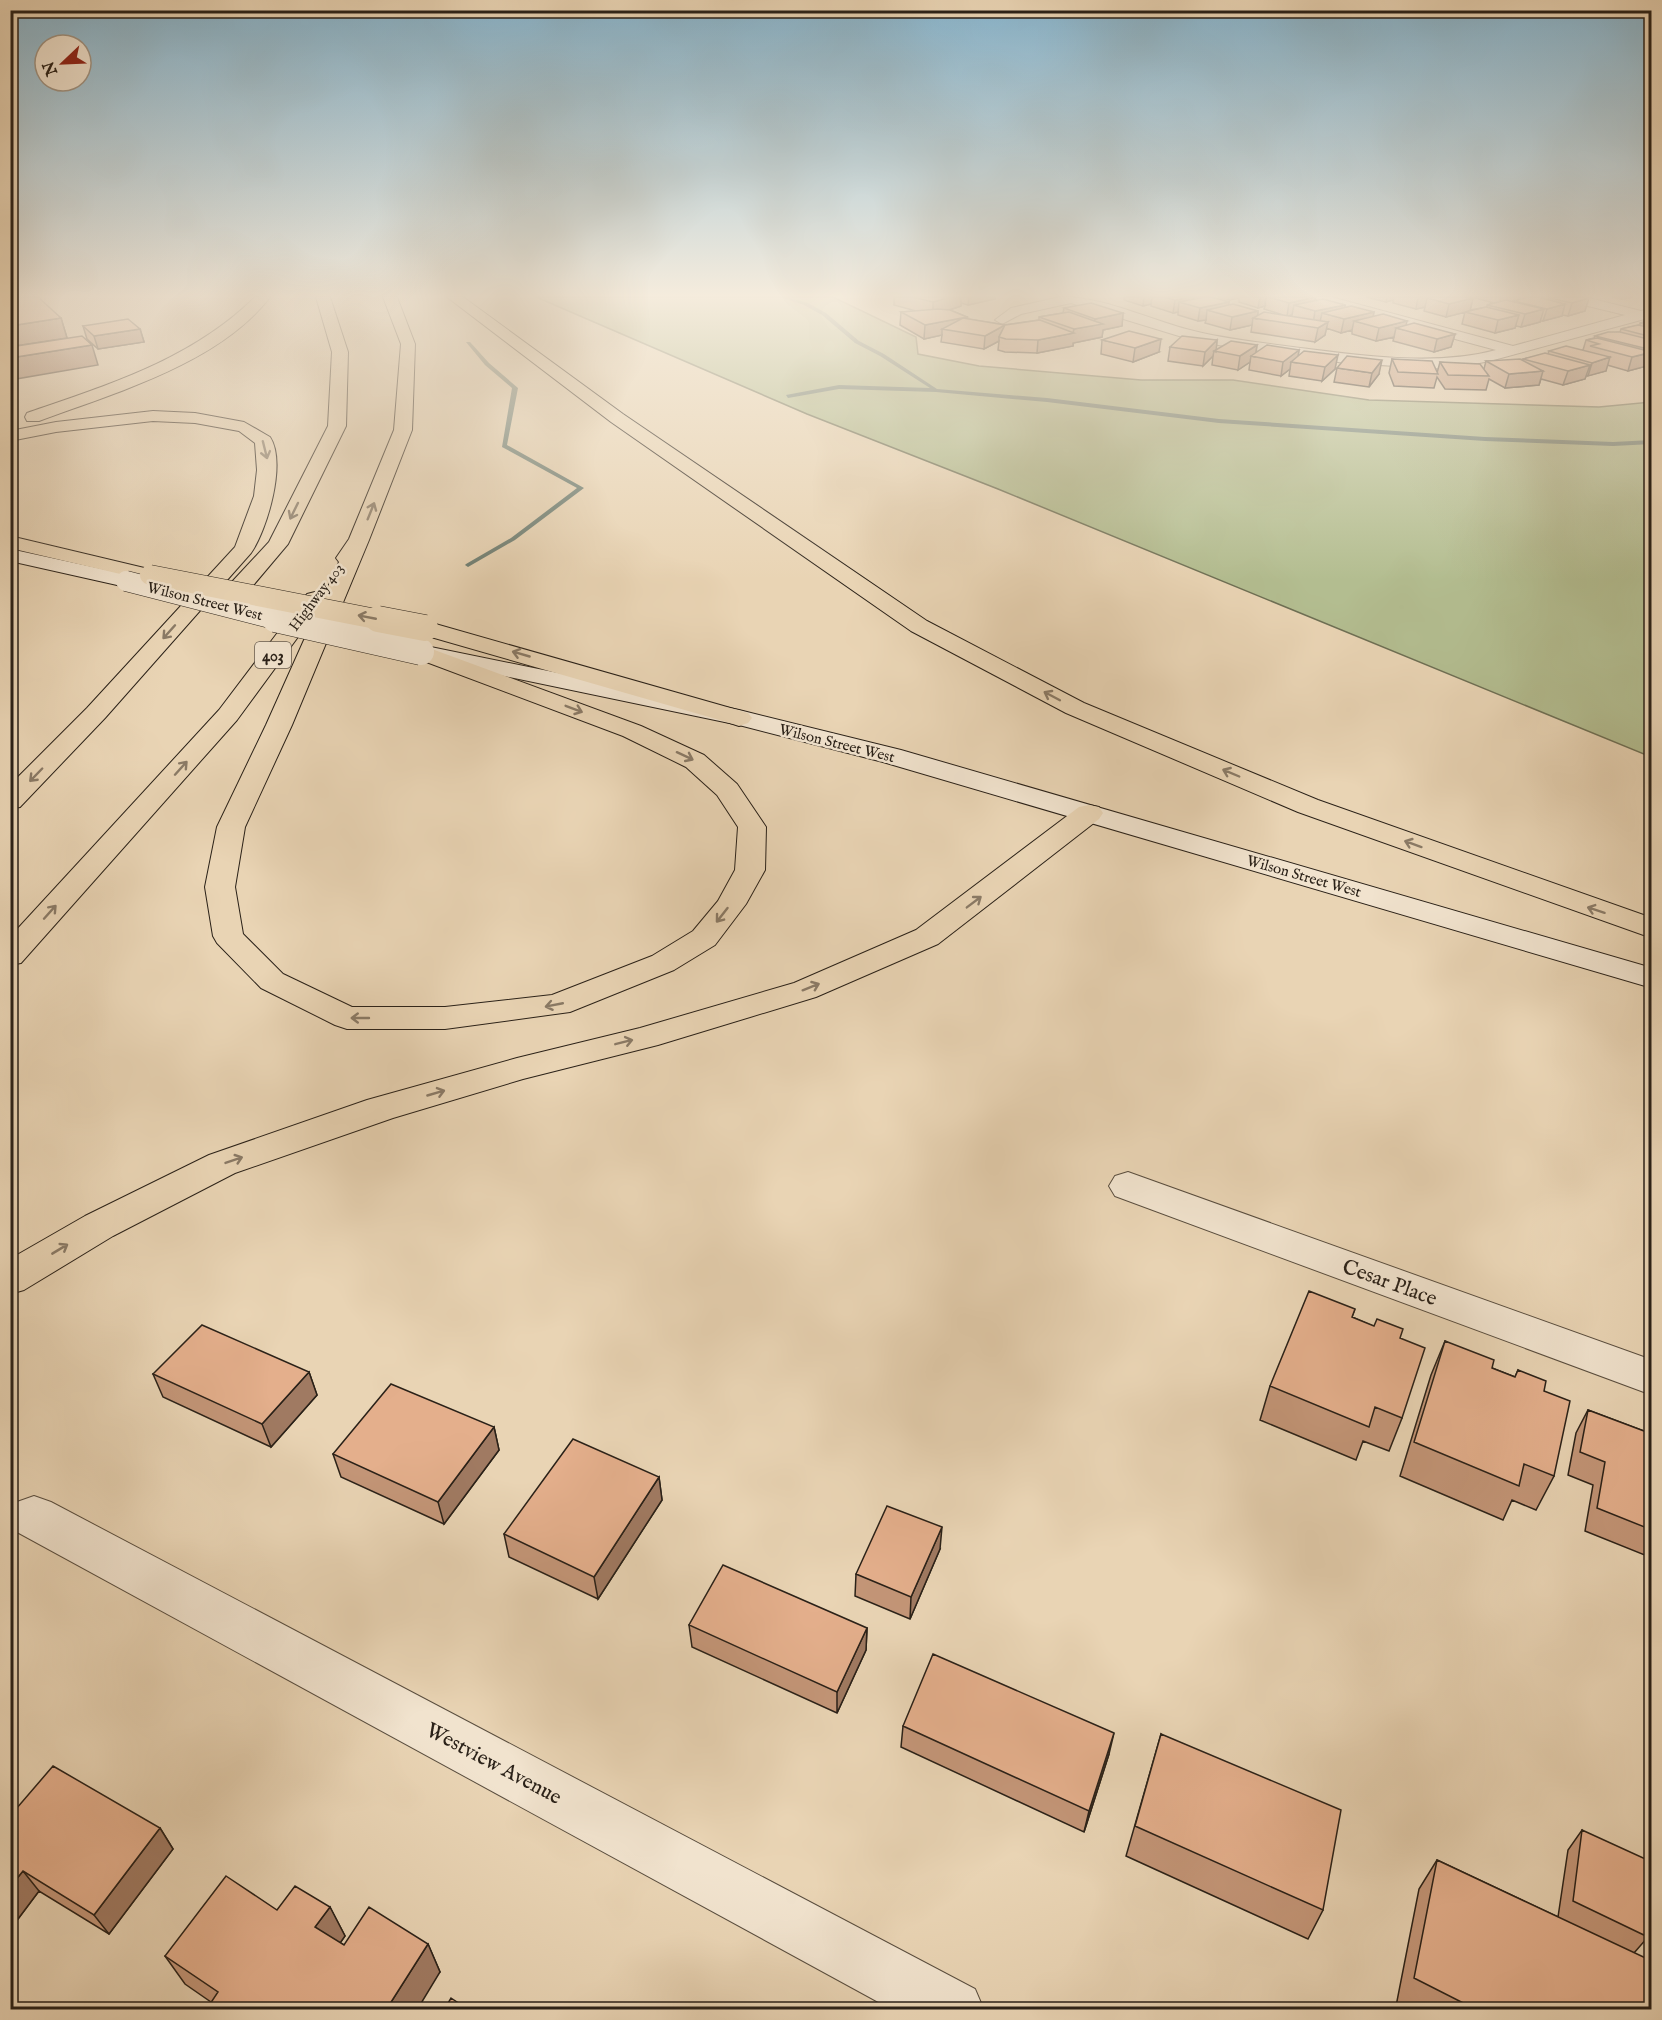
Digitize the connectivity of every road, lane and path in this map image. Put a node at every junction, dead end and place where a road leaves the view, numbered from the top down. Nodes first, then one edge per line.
1 (103, 391) edge
2 (338, 391) edge
3 (405, 391) edge
4 (581, 391) edge
5 (10, 425) edge
6 (10, 436) edge
7 (358, 540) junction
8 (10, 542) edge
9 (10, 555) edge
10 (208, 622) dead end
11 (421, 652) junction
12 (739, 718) junction
13 (112, 725) dead end
14 (10, 801) edge
15 (1089, 813) junction
16 (10, 821) edge
17 (1652, 929) edge
18 (10, 956) edge
19 (1652, 978) edge
20 (1128, 1186) dead end
21 (10, 1279) edge
22 (1652, 1378) edge
23 (34, 1517) dead end
24 (954, 2010) edge

1 - 5 highway
2 -> 10 highway
7 -> 3 highway, Highway 403 / 403
17 -> 4 highway
6 -> 14 highway
11 -> 7 highway
18 -> 7 highway, Highway 403 / 403
12 -> 8 highway, bridge
9 - 11 street, Wilson Street West, bridge
11 - 12 street, Wilson Street West
12 - 15 street, Wilson Street West
13 - 16 highway
15 - 19 street, Wilson Street West
21 -> 15 highway
20 - 22 street, Cesar Place
23 - 24 street, Westview Avenue

